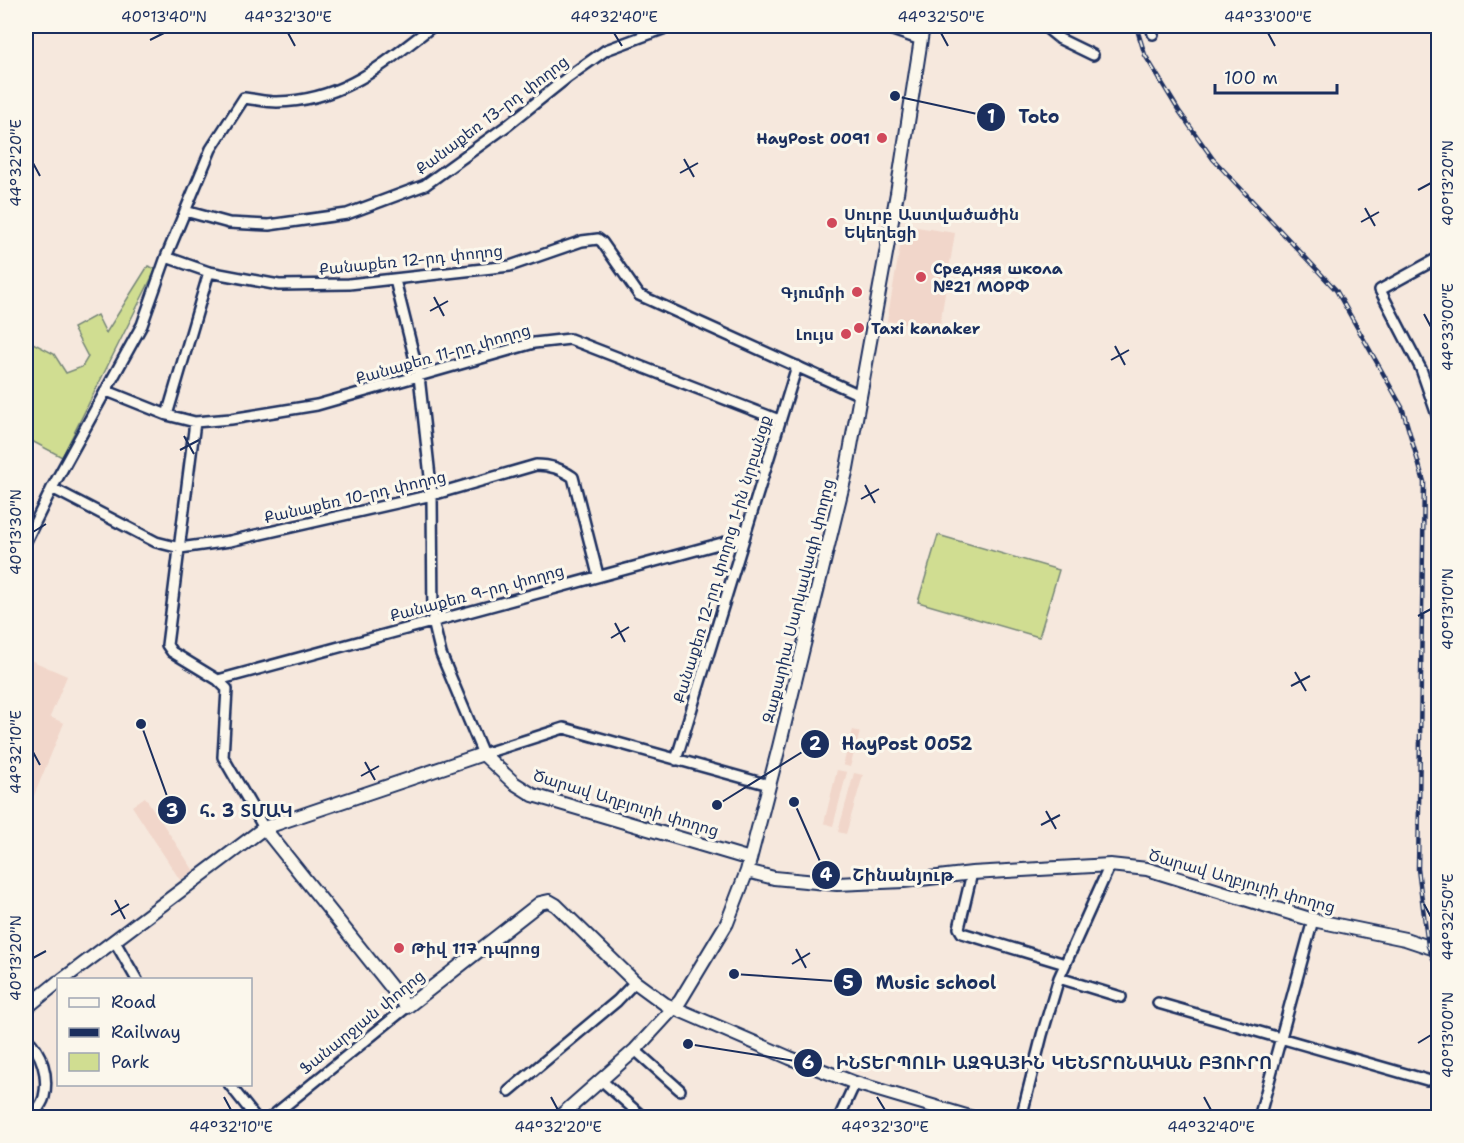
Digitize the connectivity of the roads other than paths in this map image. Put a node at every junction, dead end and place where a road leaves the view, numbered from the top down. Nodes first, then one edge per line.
1 (433, 26) edge
2 (671, 26) edge
3 (881, 26) edge
4 (923, 26) edge
5 (1044, 26) edge
6 (921, 39) junction
7 (1093, 55) dead end
8 (185, 211) junction
9 (166, 258) junction
10 (1438, 258) edge
11 (208, 272) junction
12 (395, 280) junction
13 (797, 366) junction
14 (419, 376) junction
15 (107, 391) junction
16 (860, 395) junction
17 (167, 415) junction
18 (1438, 418) edge
19 (779, 420) junction
20 (195, 422) junction
21 (52, 488) junction
22 (432, 495) junction
23 (744, 537) junction
24 (26, 541) edge
25 (180, 548) junction
26 (598, 575) junction
27 (433, 621) junction
28 (218, 680) junction
29 (483, 754) junction
30 (676, 760) junction
31 (769, 785) junction
32 (264, 828) junction
33 (748, 865) junction
34 (1110, 865) junction
35 (972, 873) junction
36 (1313, 920) junction
37 (114, 940) junction
38 (1438, 950) edge
39 (1065, 964) junction
40 (65, 978) edge
41 (136, 978) edge
42 (1059, 978) junction
43 (636, 982) junction
44 (57, 983) edge
45 (1121, 997) dead end
46 (1158, 1003) dead end
47 (407, 1007) junction
48 (26, 1008) edge
49 (674, 1009) junction
50 (26, 1038) edge
51 (1281, 1038) junction
52 (635, 1050) junction
53 (601, 1080) junction
54 (1427, 1080) dead end
55 (855, 1083) junction
56 (231, 1086) edge
57 (509, 1090) dead end
58 (680, 1090) dead end
59 (31, 1118) edge
60 (256, 1118) edge
61 (270, 1118) edge
62 (558, 1118) edge
63 (644, 1118) edge
64 (839, 1118) edge
65 (973, 1118) edge
66 (1021, 1118) edge
67 (1259, 1118) edge

1 - 8 street
2 - 8 street, Քանաքեռ 13-րդ փողոց
3 - 6 street
4 - 6 main road, Զաքարիա Սարկավագի փողոց
5 - 7 street
6 - 16 main road, Զաքարիա Սարկավագի փողոց
8 - 9 street
9 - 11 street, Քանաքեռ 12-րդ փողոց
9 - 15 street
10 - 18 street
11 - 12 street, Քանաքեռ 12-րդ փողոց
11 - 17 street
12 - 13 street, Քանաքեռ 12-րդ փողոց
12 - 14 street
13 - 16 street, Քանաքեռ 12-րդ փողոց
13 - 19 street, Քանաքեռ 12-րդ փողոց 1-ին նրբանցք
14 - 19 street, Քանաքեռ 11-րդ փողոց
14 - 20 street, Քանաքեռ 11-րդ փողոց
14 - 22 street
15 - 17 street, Քանաքեռ 11-րդ փողոց
15 - 21 street
16 - 31 main road, Զաքարիա Սարկավագի փողոց
17 - 20 street, Քանաքեռ 11-րդ փողոց
19 - 23 street, Քանաքեռ 12-րդ փողոց 1-ին նրբանցք
20 - 25 street
21 - 24 street
21 - 25 street, Քանաքեռ 10-րդ փողոց
22 - 25 street, Քանաքեռ 10-րդ փողոց
22 - 26 street, Քանաքեռ 10-րդ փողոց
22 - 27 street
23 - 26 street, Քանաքեռ 9-րդ փողոց
23 - 30 street, Քանաքեռ 12-րդ փողոց 1-ին նրբանցք
25 - 28 street
26 - 27 street, Քանաքեռ 9-րդ փողոց
27 - 28 street, Քանաքեռ 9-րդ փողոց
27 - 29 street
28 - 32 street
29 - 30 street
29 - 32 main road
29 - 33 main road, Ծարավ Աղբյուրի փողոց
30 - 31 street
31 - 33 main road, Զաքարիա Սարկավագի փողոց
32 - 37 main road
32 - 47 main road
33 - 35 main road, Ծարավ Աղբյուրի փողոց
33 - 49 main road, Զաքարիա Սարկավագի փողոց
34 - 35 main road, Ծարավ Աղբյուրի փողոց
34 - 36 main road, Ծարավ Աղբյուրի փողոց
34 - 39 street
35 - 39 street
36 - 38 main road, Ծարավ Աղբյուրի փողոց
36 - 51 street
37 - 40 main road
37 - 41 street
39 - 42 street
42 - 45 street
42 - 66 street
43 - 47 main road, Ֆանարջյան փողոց
43 - 49 main road, Ֆանարջյան փողոց
43 - 57 street
44 - 48 main road
46 - 51 street
47 - 61 street, Ֆանարջյան փողոց
49 - 52 main road, Զաքարիա Սարկավագի փողոց
49 - 55 main road, Ֆանարջյան փողոց
50 - 59 street
51 - 54 street
51 - 67 street
52 - 53 main road, Զաքարիա Սարկավագի փողոց
52 - 58 street
53 - 62 main road, Զաքարիա Սարկավագի փողոց
53 - 63 street
55 - 64 street
55 - 65 main road, Ֆանարջյան փողոց
56 - 60 street

